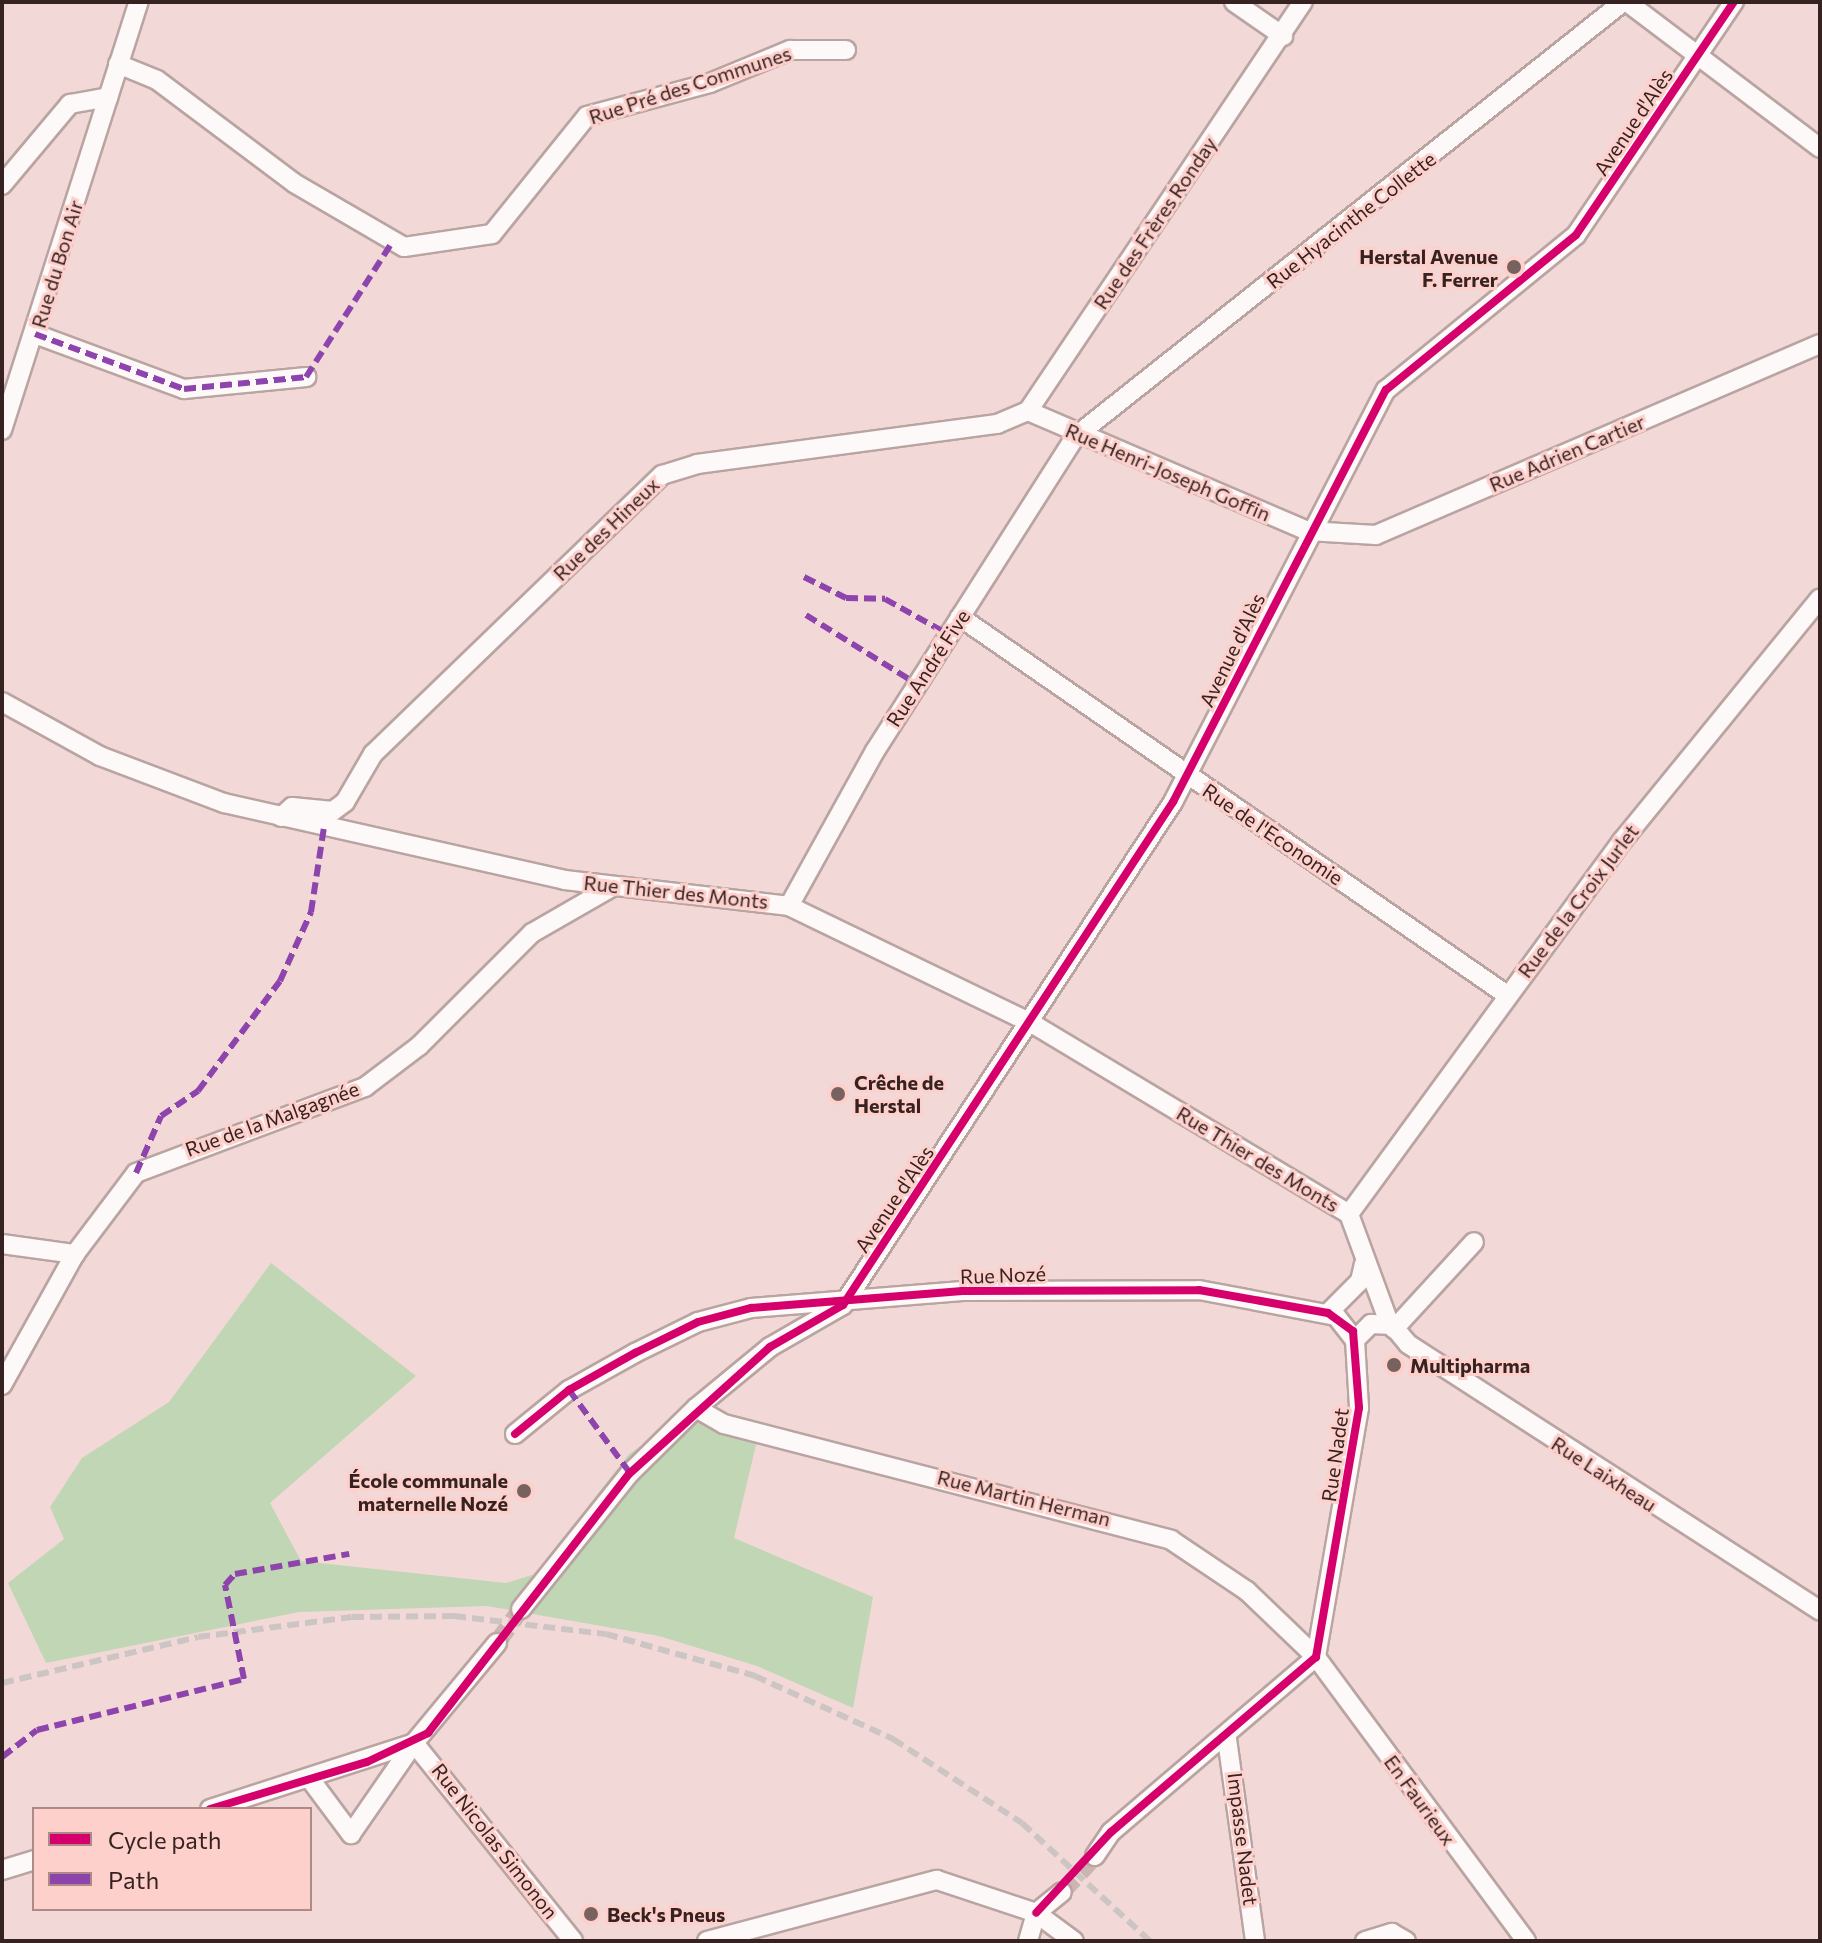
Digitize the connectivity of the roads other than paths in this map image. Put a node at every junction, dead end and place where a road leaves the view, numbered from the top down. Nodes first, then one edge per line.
1 (139, 2) edge
2 (1234, 2) edge
3 (1303, 2) edge
4 (1625, 2) edge
5 (1734, 2) edge
6 (1283, 36) junction
7 (846, 50) dead end
8 (1696, 54) junction
9 (118, 64) junction
10 (108, 97) junction
11 (1820, 148) edge
12 (2, 185) edge
13 (35, 334) junction
14 (1820, 344) edge
15 (306, 377) dead end
16 (1028, 411) junction
17 (2, 430) edge
18 (1076, 436) junction
19 (1308, 531) junction
20 (1820, 598) edge
21 (960, 617) junction
22 (2, 702) edge
23 (1188, 776) junction
24 (281, 817) junction
25 (612, 887) junction
26 (789, 906) junction
27 (1507, 995) junction
28 (1033, 1024) junction
29 (1349, 1214) junction
30 (1474, 1242) dead end
31 (2, 1244) edge
32 (75, 1254) junction
33 (1364, 1263) junction
34 (843, 1305) junction
35 (1328, 1313) junction
36 (1393, 1327) junction
37 (1355, 1340) junction
38 (2, 1385) edge
39 (696, 1408) junction
40 (515, 1434) dead end
41 (521, 1609) tunnel mouth
42 (1820, 1611) edge
43 (497, 1643) tunnel mouth
44 (1316, 1657) junction
45 (1227, 1739) junction
46 (414, 1743) junction
47 (310, 1779) junction
48 (217, 1807) edge
49 (1095, 1856) tunnel mouth
50 (32, 1861) edge
51 (2, 1870) edge
52 (1062, 1892) tunnel mouth
53 (1036, 1913) junction
54 (573, 1941) edge
55 (707, 1941) edge
56 (1028, 1941) edge
57 (1074, 1941) edge
58 (1255, 1941) edge
59 (1365, 1941) edge
60 (1406, 1941) edge
61 (1526, 1941) edge

1 - 9 street, Rue du Bon Air
2 - 6 street
3 - 6 street, Rue des Frères Ronday
4 - 8 street
4 - 18 street, Rue Hyacinthe Collette
5 - 8 street, Avenue d'Alès
6 - 16 street, Rue des Frères Ronday
7 - 9 street, Rue Pré des Communes
8 - 11 street
8 - 19 street, Avenue d'Alès
9 - 10 street, Rue du Bon Air
10 - 12 street
10 - 13 street, Rue du Bon Air
13 - 15 street
13 - 17 street, Rue du Bon Air
14 - 19 street, Rue Adrien Cartier
16 - 18 street, Rue Henri-Joseph Goffin
16 - 24 street, Rue des Hineux
18 - 19 street, Rue Henri-Joseph Goffin
18 - 21 street, Rue André Five
19 - 23 street, Avenue d'Alès
20 - 27 street, Rue de la Croix Jurlet
21 - 23 street, Rue de l'Economie
21 - 26 street, Rue André Five
22 - 24 street, Rue Thier des Monts
23 - 27 street, Rue de l'Economie
23 - 28 street, Avenue d'Alès
24 - 25 street, Rue Thier des Monts
25 - 26 street, Rue Thier des Monts
25 - 32 street, Rue de la Malgagnée
26 - 28 street, Rue Thier des Monts
27 - 29 street, Rue de la Croix Jurlet
28 - 29 street, Rue Thier des Monts
28 - 34 street, Avenue d'Alès
29 - 33 street
30 - 36 street
31 - 32 street
32 - 38 street, Rue de la Malgagnée
33 - 35 street
33 - 36 street
34 - 35 street, Rue Nozé
34 - 39 street
34 - 40 street, Rue Nozé
35 - 37 street
36 - 37 street
36 - 42 street, Rue Laixheau
37 - 44 street, Rue Nadet
39 - 41 street
39 - 44 street, Rue Martin Herman
43 - 46 street
44 - 45 street
44 - 61 street, En Faurieux
45 - 49 street
45 - 58 street, Impasse Nadet
46 - 47 street
46 - 47 street
46 - 54 street, Rue Nicolas Simonon
47 - 48 street
50 - 51 street
52 - 53 street
53 - 55 street
53 - 56 street
53 - 57 street
59 - 60 street

